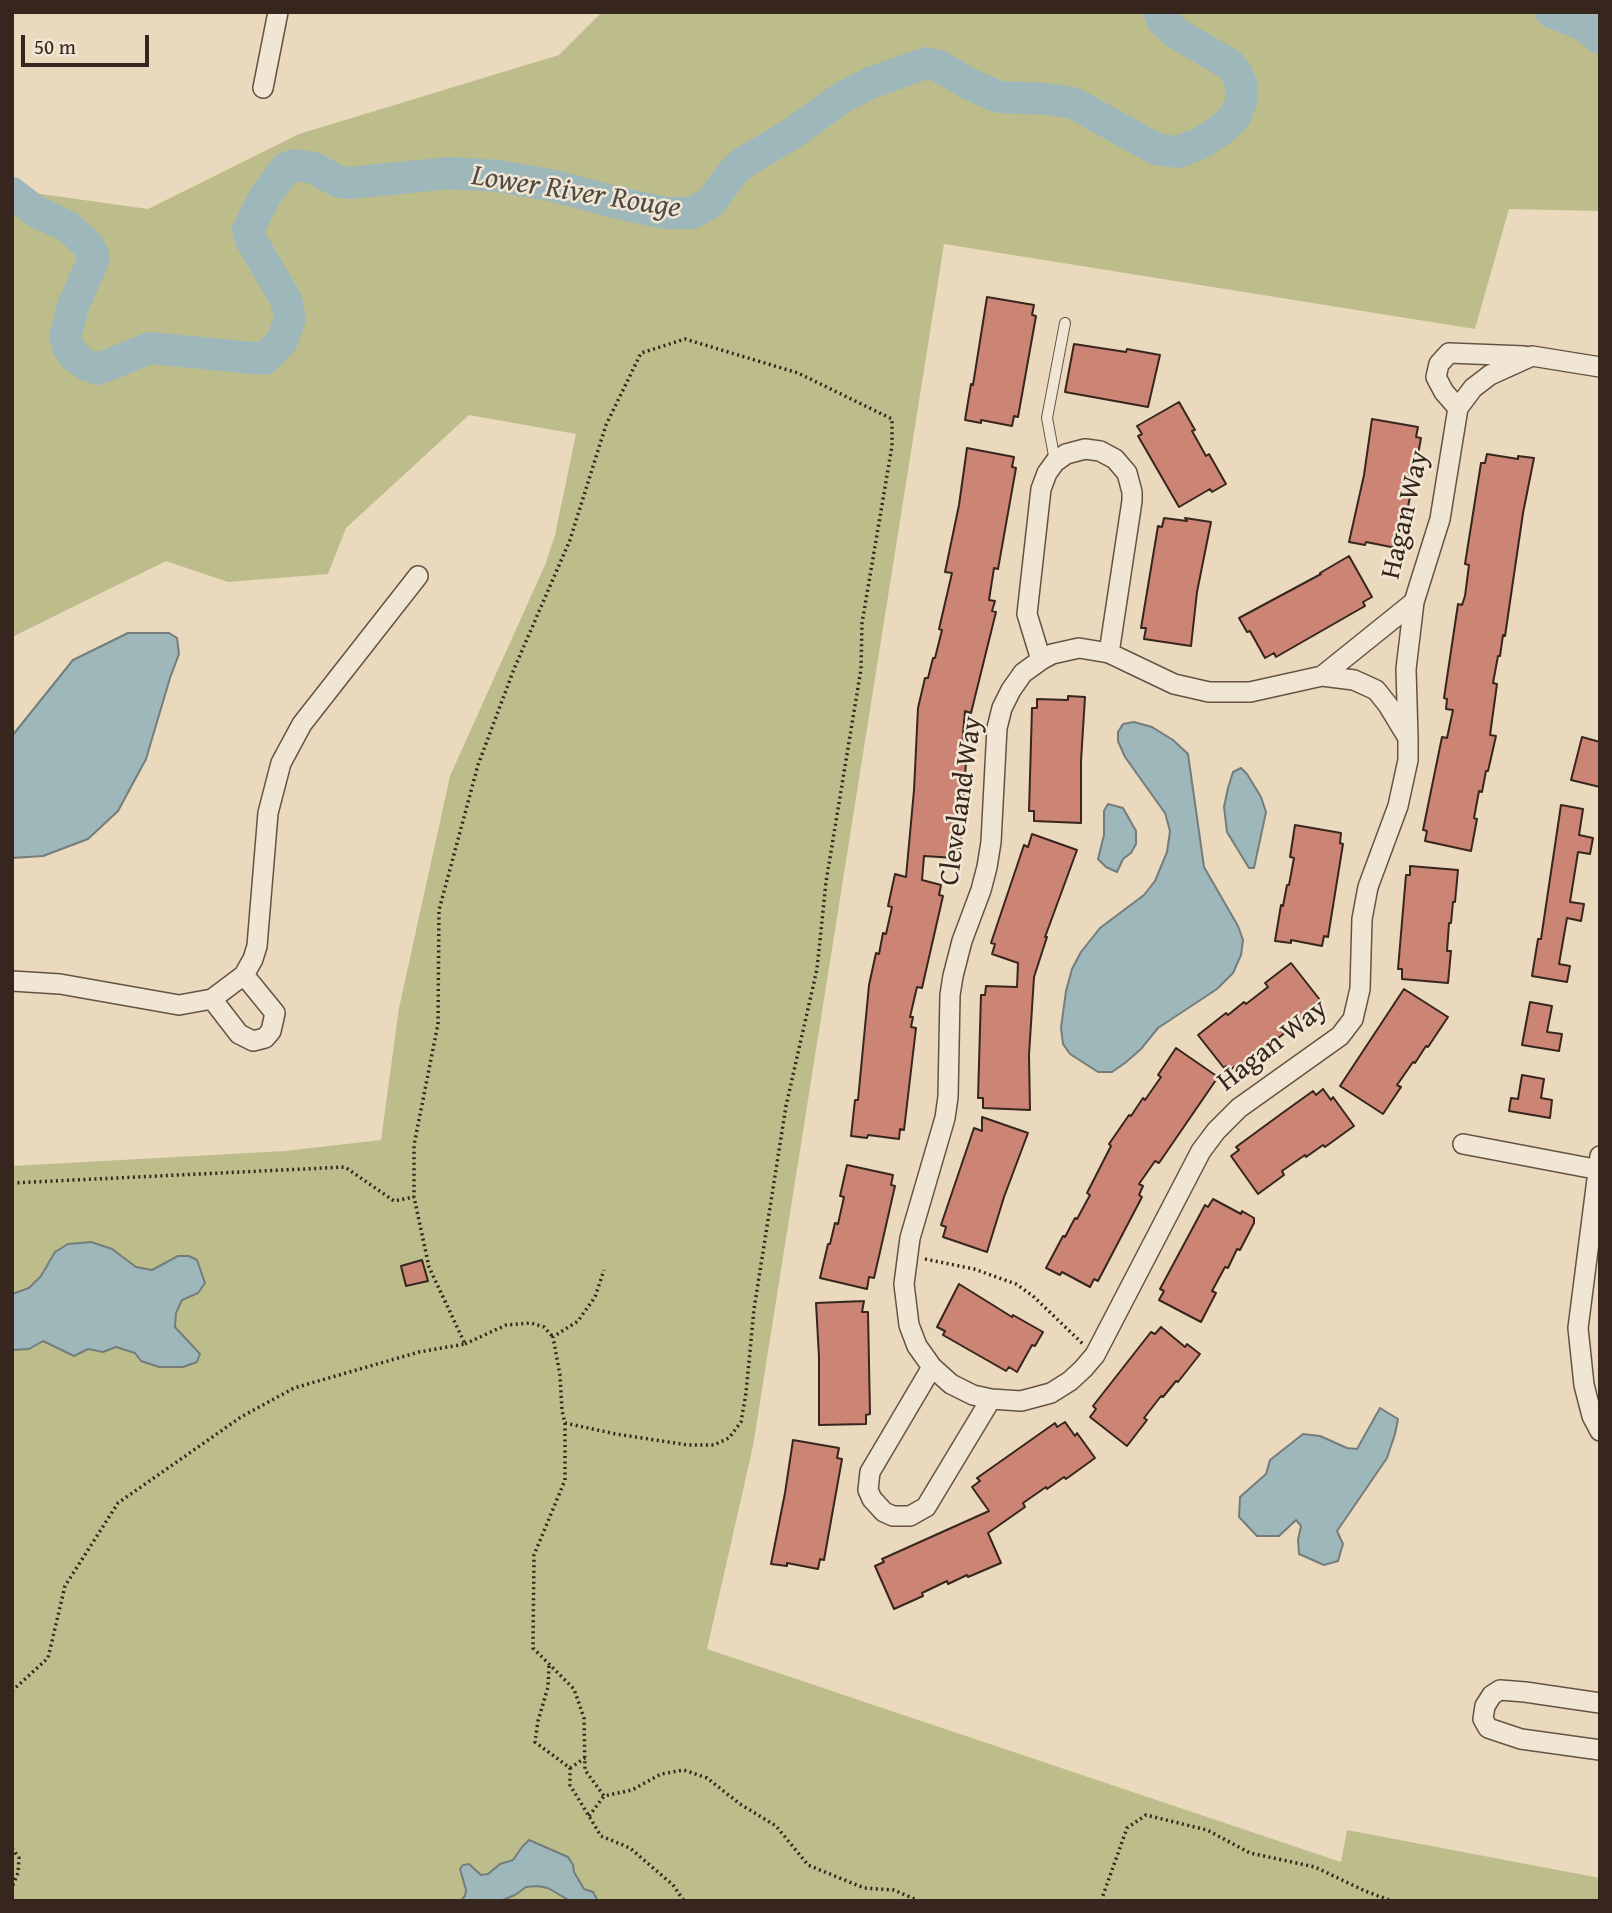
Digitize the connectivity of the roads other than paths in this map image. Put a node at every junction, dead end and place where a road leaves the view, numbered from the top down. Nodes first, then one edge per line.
1 (278, 12) edge
2 (263, 88) dead end
3 (1065, 323) dead end
4 (1532, 356) junction
5 (1600, 367) edge
6 (1458, 408) junction
7 (1055, 462) junction
8 (418, 576) dead end
9 (1414, 602) junction
10 (1110, 653) junction
11 (1041, 660) junction
12 (1322, 676) junction
13 (1408, 737) junction
14 (244, 975) junction
15 (12, 981) edge
16 (212, 999) junction
17 (1463, 1144) dead end
18 (1599, 1165) edge
19 (932, 1367) junction
20 (991, 1399) junction
21 (1600, 1431) edge
22 (1600, 1703) edge
23 (1600, 1750) edge

1 - 2 street
3 - 7 lane
4 - 5 street
4 - 6 street
4 - 6 street
6 - 9 street, Hagan Way
7 - 10 street
7 - 11 street
8 - 14 street
9 - 12 street, Cleveland Way
9 - 13 street, Hagan Way
10 - 11 street, Cleveland Way
10 - 12 street, Cleveland Way
11 - 19 street, Cleveland Way
12 - 13 street, Cleveland Way
13 - 20 street, Hagan Way
14 - 16 street
14 - 16 street
15 - 16 street
17 - 18 street
18 - 21 street
19 - 20 street, Hagan Way
19 - 20 street
22 - 23 street

